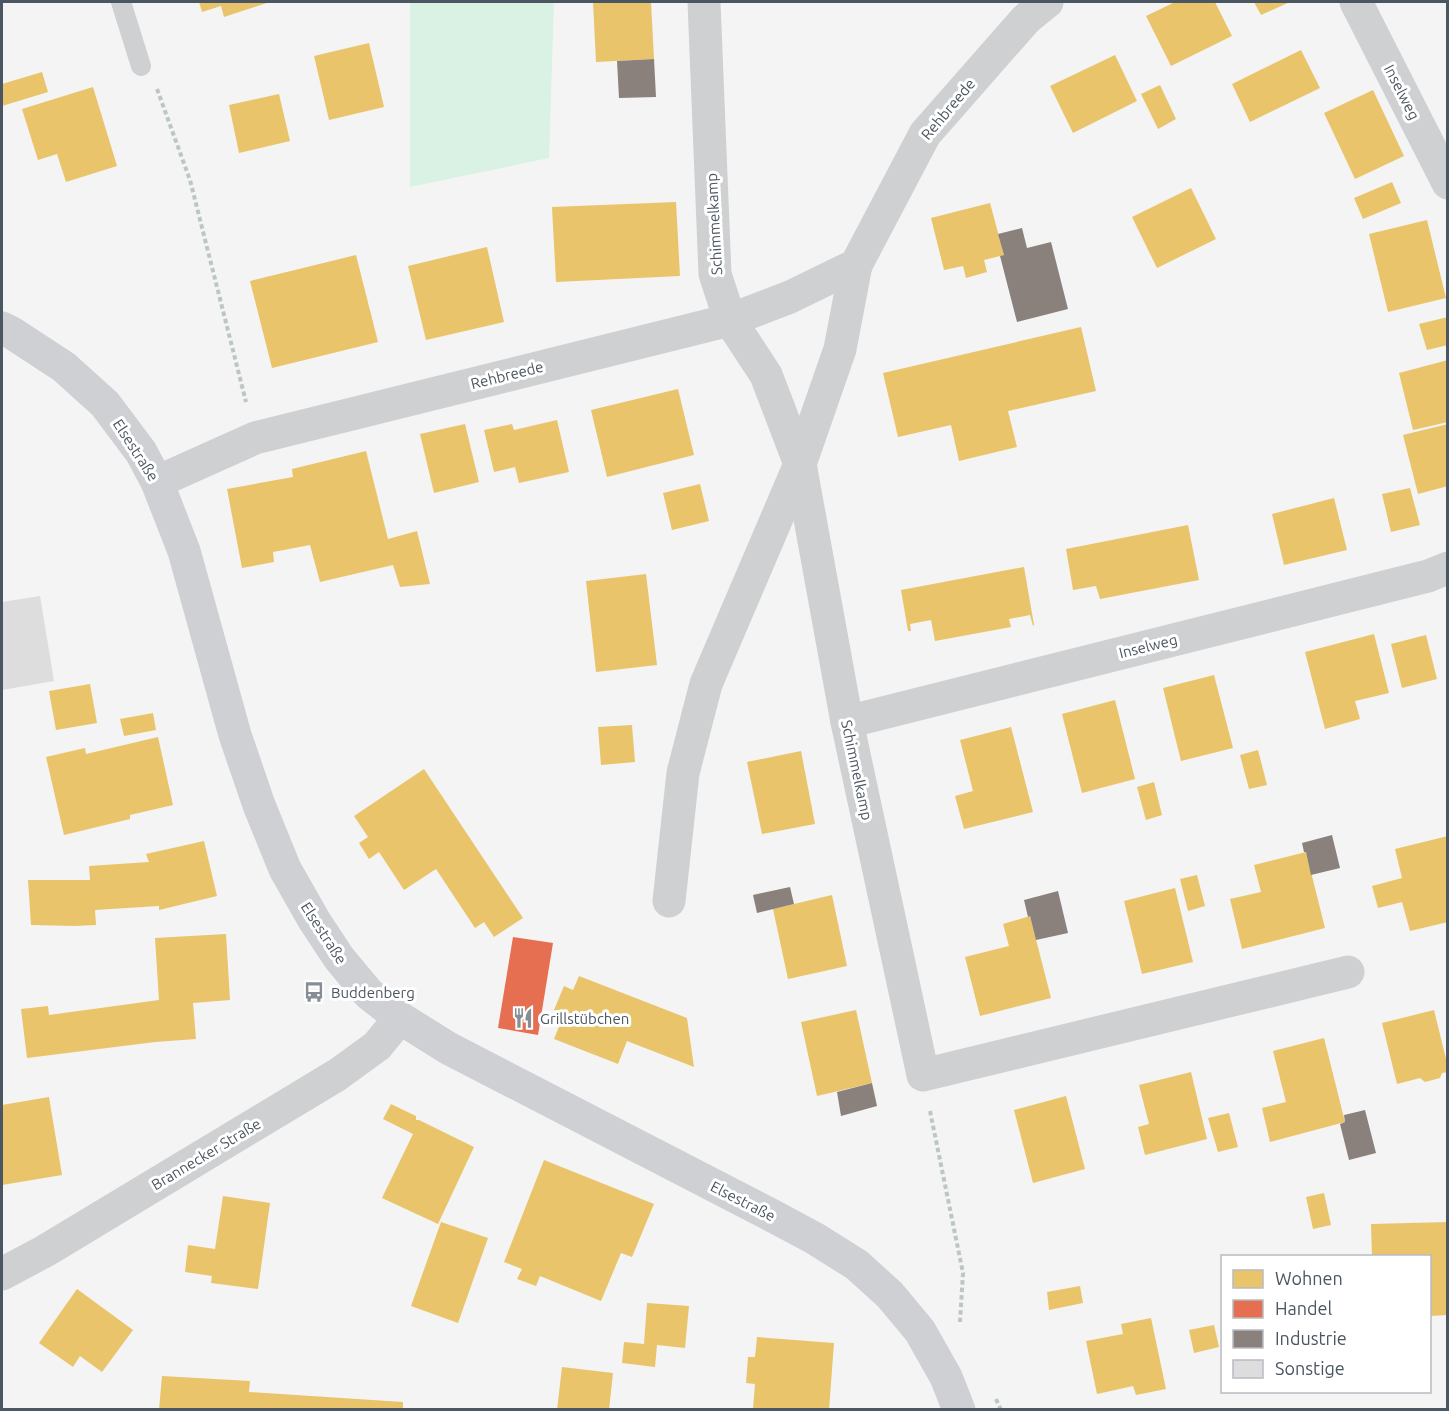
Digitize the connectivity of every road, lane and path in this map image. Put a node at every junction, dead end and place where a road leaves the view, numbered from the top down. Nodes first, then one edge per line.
1 (121, 2) edge
2 (704, 2) edge
3 (1047, 2) edge
4 (1356, 2) edge
5 (141, 66) joint
6 (1448, 183) edge
7 (856, 265) junction
8 (730, 320) junction
9 (2, 328) edge
10 (255, 438) junction
11 (800, 464) junction
12 (158, 482) junction
13 (1448, 568) edge
14 (847, 722) junction
15 (669, 902) dead end
16 (1347, 972) dead end
17 (400, 1018) junction
18 (923, 1075) junction
19 (2, 1274) edge
20 (960, 1324) dead end
21 (996, 1399) dead end
22 (959, 1410) edge
23 (1001, 1410) edge

1 - 5 lane
2 - 8 street, Schimmelkamp
3 - 7 street, Rehbreede
4 - 6 street, Inselweg
5 - 10 path
7 - 8 street, Rehbreede
7 - 11 street, Rehbreede
8 - 10 street, Rehbreede
8 - 11 street, Schimmelkamp
9 - 12 main road, Elsestraße
10 - 12 street, Rehbreede
11 - 14 street, Schimmelkamp
11 - 15 street
12 - 17 main road, Elsestraße
13 - 14 street, Inselweg
14 - 18 street, Schimmelkamp
16 - 18 street
17 - 19 street, Brannecker Straße
17 - 22 main road, Elsestraße
18 - 20 path
21 - 23 path

